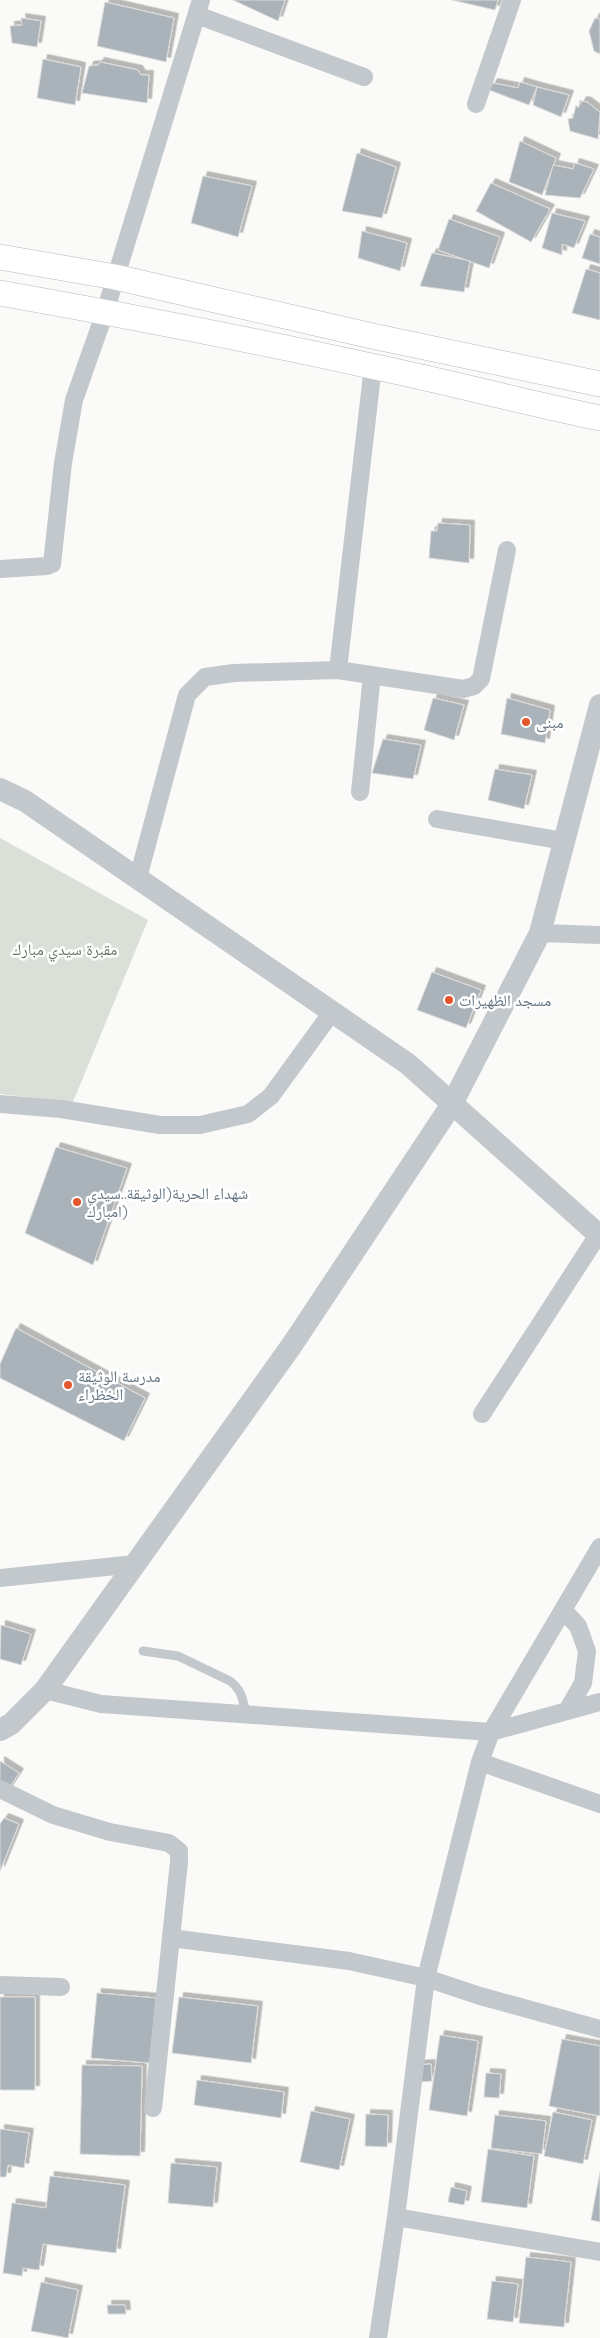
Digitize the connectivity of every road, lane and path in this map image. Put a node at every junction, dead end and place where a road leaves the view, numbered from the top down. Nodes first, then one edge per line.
1 (512, 0) edge
2 (199, 8) edge
3 (364, 77) dead end
4 (476, 104) dead end
5 (0, 257) edge
6 (115, 277) junction
7 (0, 293) edge
8 (105, 312) junction
9 (373, 366) junction
10 (600, 384) edge
11 (600, 418) edge
12 (506, 550) dead end
13 (0, 569) edge
14 (338, 670) junction
15 (372, 675) junction
16 (600, 705) edge
17 (0, 789) edge
18 (360, 792) dead end
19 (437, 819) dead end
20 (564, 841) junction
21 (138, 878) junction
22 (540, 933) junction
23 (600, 935) edge
24 (332, 1012) junction
25 (0, 1104) edge
26 (452, 1104) junction
27 (599, 1236) edge
28 (482, 1414) dead end
29 (600, 1547) edge
30 (135, 1564) junction
31 (0, 1578) edge
32 (563, 1610) junction
33 (143, 1651) dead end
34 (45, 1690) junction
35 (600, 1702) edge
36 (566, 1712) junction
37 (246, 1715) junction
38 (0, 1730) edge
39 (490, 1732) junction
40 (480, 1762) junction
41 (0, 1789) edge
42 (600, 1804) edge
43 (171, 1938) junction
44 (426, 1978) junction
45 (0, 1985) edge
46 (61, 1987) dead end
47 (600, 2029) edge
48 (153, 2108) dead end
49 (396, 2218) junction
50 (600, 2252) edge
51 (378, 2338) edge

1 - 4 street
2 - 3 street
2 - 6 street
5 - 6 main road
6 - 8 street
6 - 10 main road
7 - 8 main road
8 - 9 main road
8 - 13 street
9 - 11 main road
9 - 14 street
12 - 15 street
14 - 15 street
14 - 21 street
15 - 18 street
16 - 20 street
17 - 21 street
19 - 20 street
20 - 22 street
21 - 24 street
22 - 23 street
22 - 26 street
24 - 25 street
24 - 26 street
26 - 27 street
26 - 30 street
27 - 28 street
29 - 32 street
30 - 31 street
30 - 34 street
32 - 36 street
32 - 39 street
33 - 37 lane
34 - 37 street
34 - 38 street
35 - 36 street
36 - 39 street
37 - 39 street
39 - 40 street
40 - 42 street
40 - 44 street
41 - 43 street
43 - 44 street
43 - 48 street
44 - 47 street
44 - 49 street
45 - 46 street
49 - 50 street
49 - 51 street

